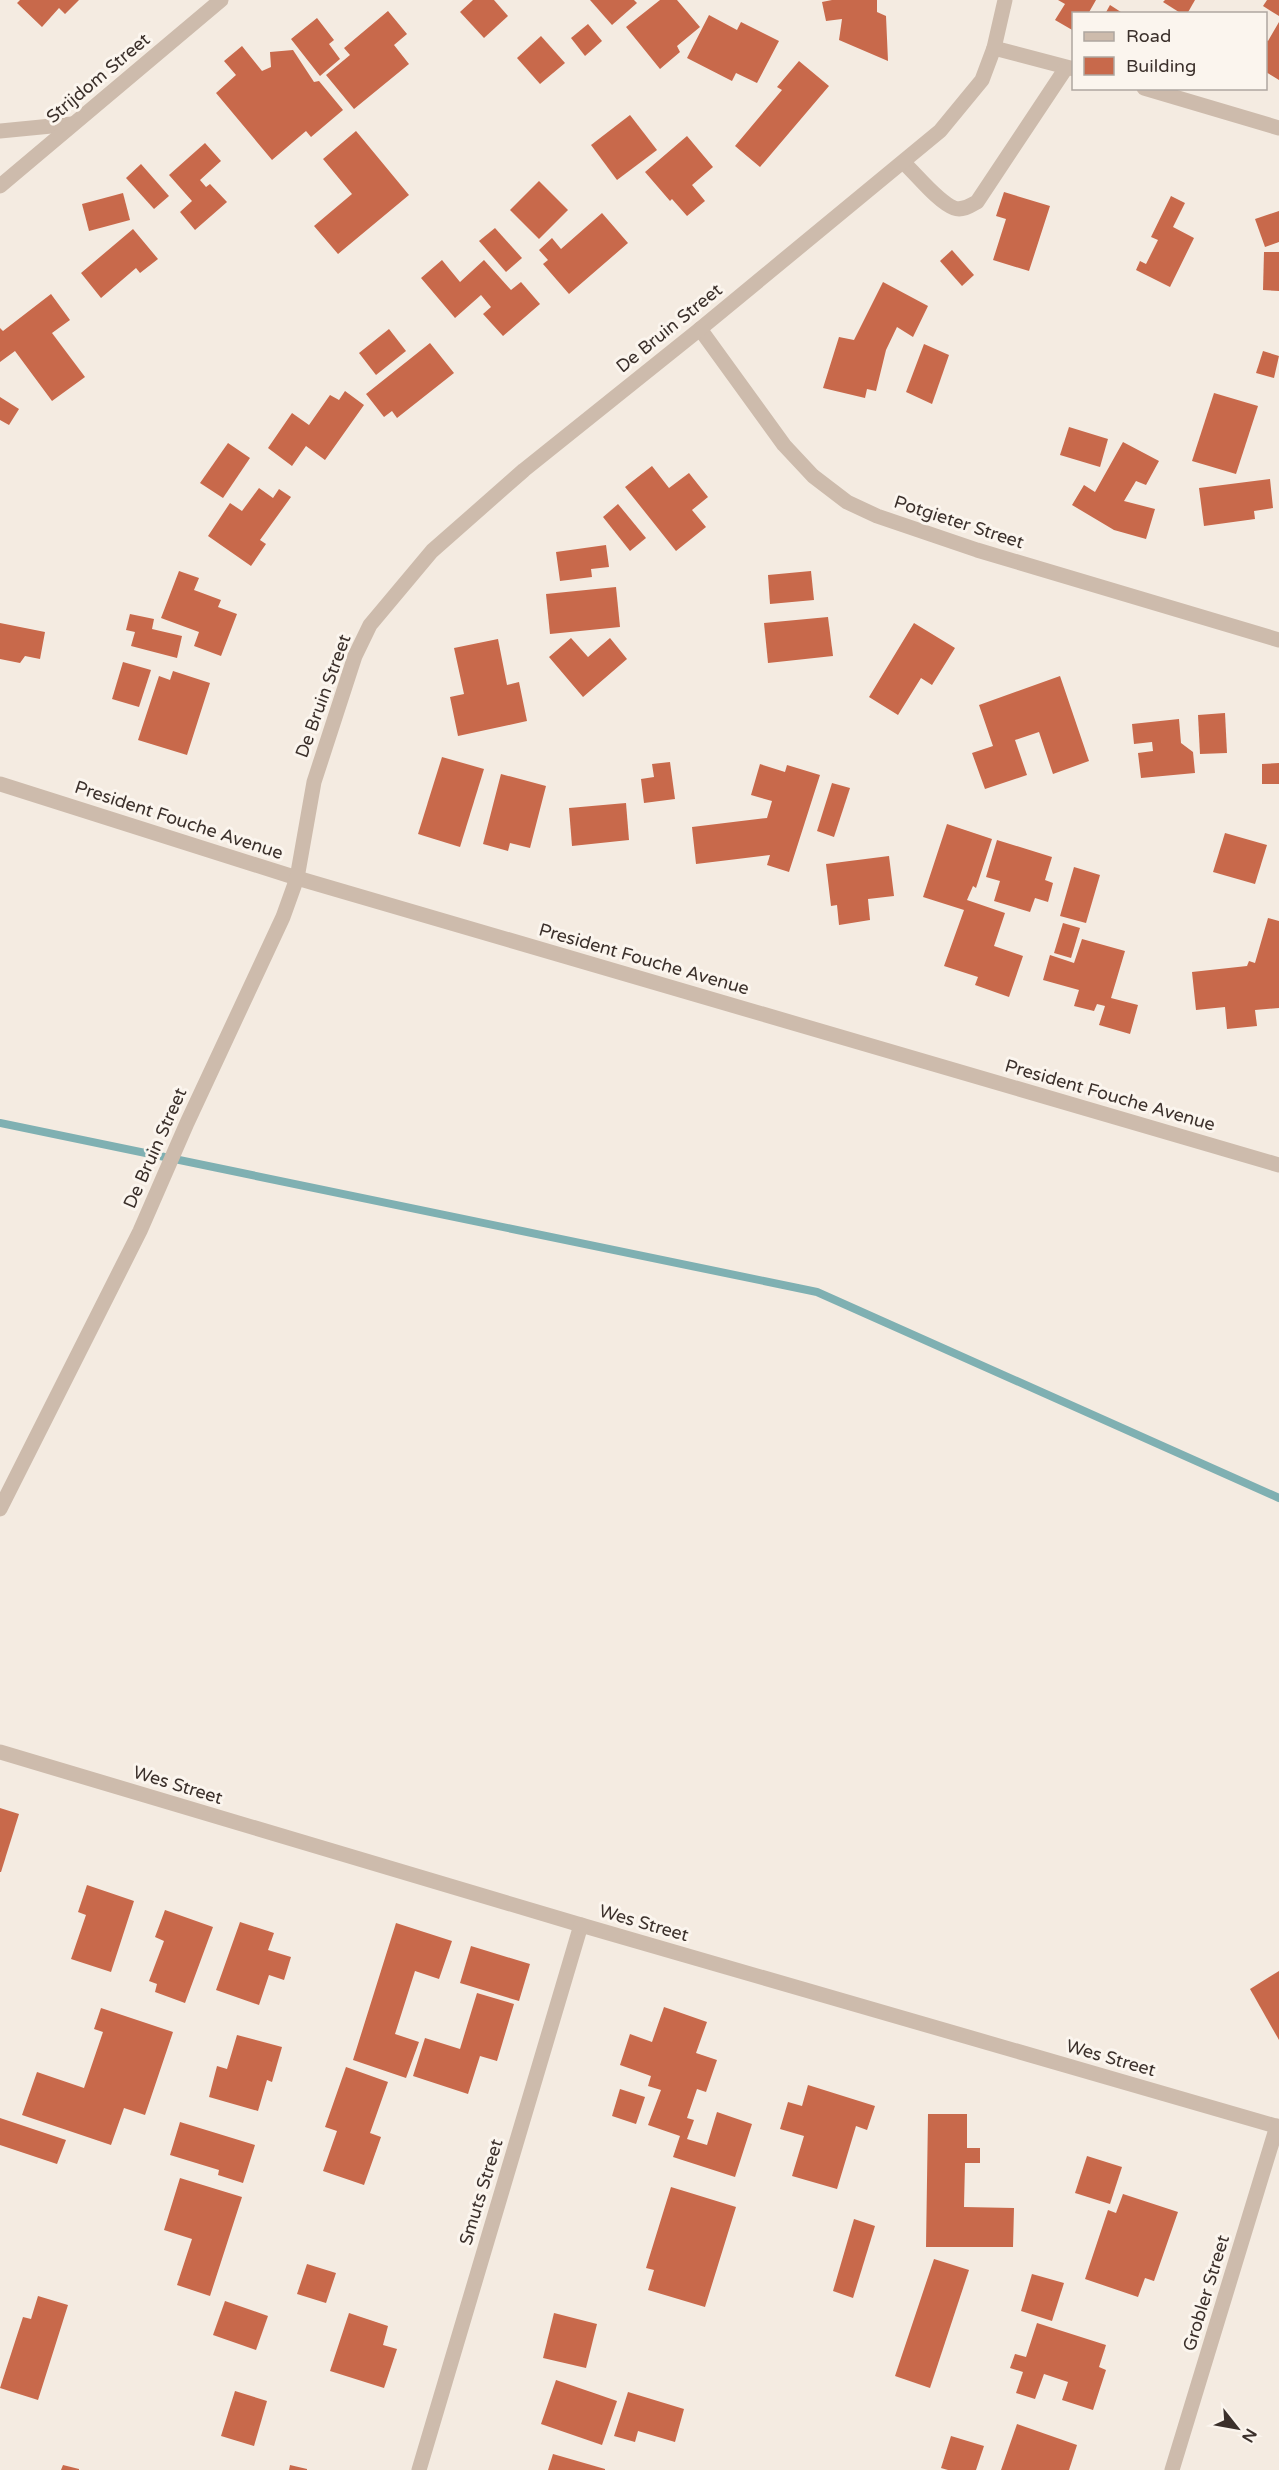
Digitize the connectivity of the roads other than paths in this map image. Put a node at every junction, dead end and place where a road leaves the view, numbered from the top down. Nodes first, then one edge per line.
1 (221, 0) edge
2 (1005, 0) edge
3 (994, 48) junction
4 (1070, 68) edge
5 (1151, 90) edge
6 (72, 124) junction
7 (1279, 128) edge
8 (0, 131) edge
9 (904, 162) junction
10 (0, 186) edge
11 (700, 328) junction
12 (1279, 640) edge
13 (0, 784) edge
14 (297, 878) junction
15 (1279, 1165) edge
16 (0, 1509) edge
17 (0, 1752) edge
18 (581, 1925) junction
19 (1278, 2127) edge
20 (419, 2470) edge
21 (1172, 2470) edge

1 - 6 street, Strijdom Street
2 - 3 street, De Bruin Street
3 - 4 street
3 - 9 street, De Bruin Street
4 - 9 street
5 - 7 street
6 - 8 street
6 - 10 street, Strijdom Street
9 - 11 street, De Bruin Street
11 - 12 street, Potgieter Street
11 - 14 street, De Bruin Street
13 - 14 street, President Fouche Avenue
14 - 15 street, President Fouche Avenue
14 - 16 street, De Bruin Street
17 - 18 street, Wes Street
18 - 19 street, Wes Street
18 - 20 street, Smuts Street
19 - 21 street, Grobler Street

